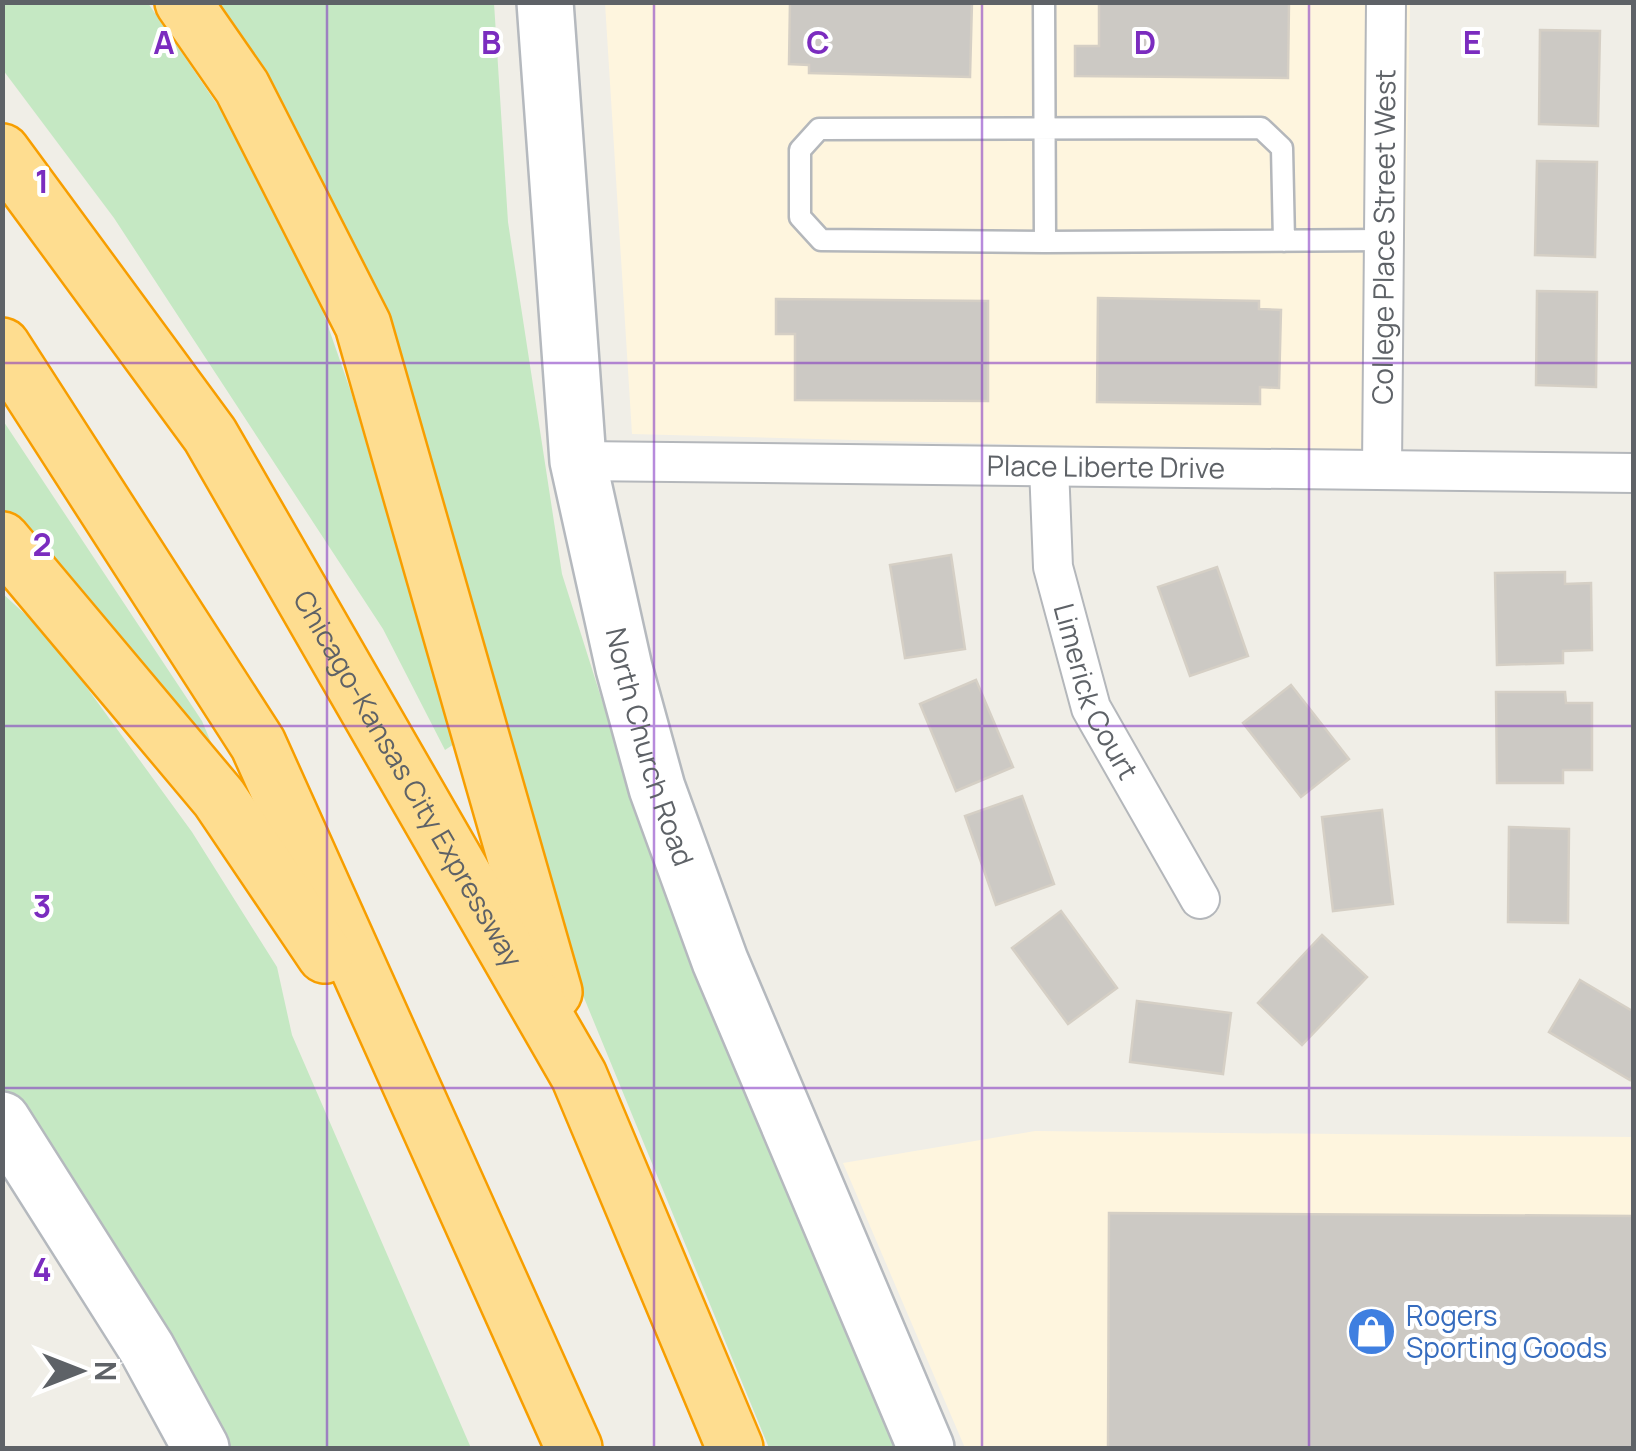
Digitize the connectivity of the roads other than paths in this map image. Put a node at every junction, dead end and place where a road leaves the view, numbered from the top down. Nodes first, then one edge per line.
1 (183, 2) edge
2 (546, 2) edge
3 (1044, 2) edge
4 (1386, 2) edge
5 (1044, 128) junction
6 (2, 152) edge
7 (1284, 240) junction
8 (1384, 240) junction
9 (1046, 242) junction
10 (2, 346) edge
11 (578, 461) junction
12 (1049, 467) junction
13 (1382, 470) junction
14 (1634, 473) edge
15 (2, 540) edge
16 (1200, 899) dead end
17 (578, 1076) junction
18 (408, 1078) junction
19 (2, 1120) edge
20 (202, 1448) edge
21 (574, 1448) edge
22 (735, 1448) edge
23 (926, 1448) edge

1 - 17 highway
2 - 11 main road, North Church Road
3 - 5 lane
4 - 8 street, College Place Street West
5 - 7 lane
5 - 9 lane
5 - 9 lane
6 - 17 highway, Chicago-Kansas City Expressway
7 - 8 lane
7 - 9 lane
8 - 13 street, College Place Street West
10 - 18 highway
11 - 12 street, Place Liberte Drive
11 - 23 main road, North Church Road
12 - 13 street, Place Liberte Drive
12 - 16 street, Limerick Court
13 - 14 street, Place Liberte Drive
15 - 18 highway
17 - 22 highway, Chicago-Kansas City Expressway
18 - 21 highway
19 - 20 main road

